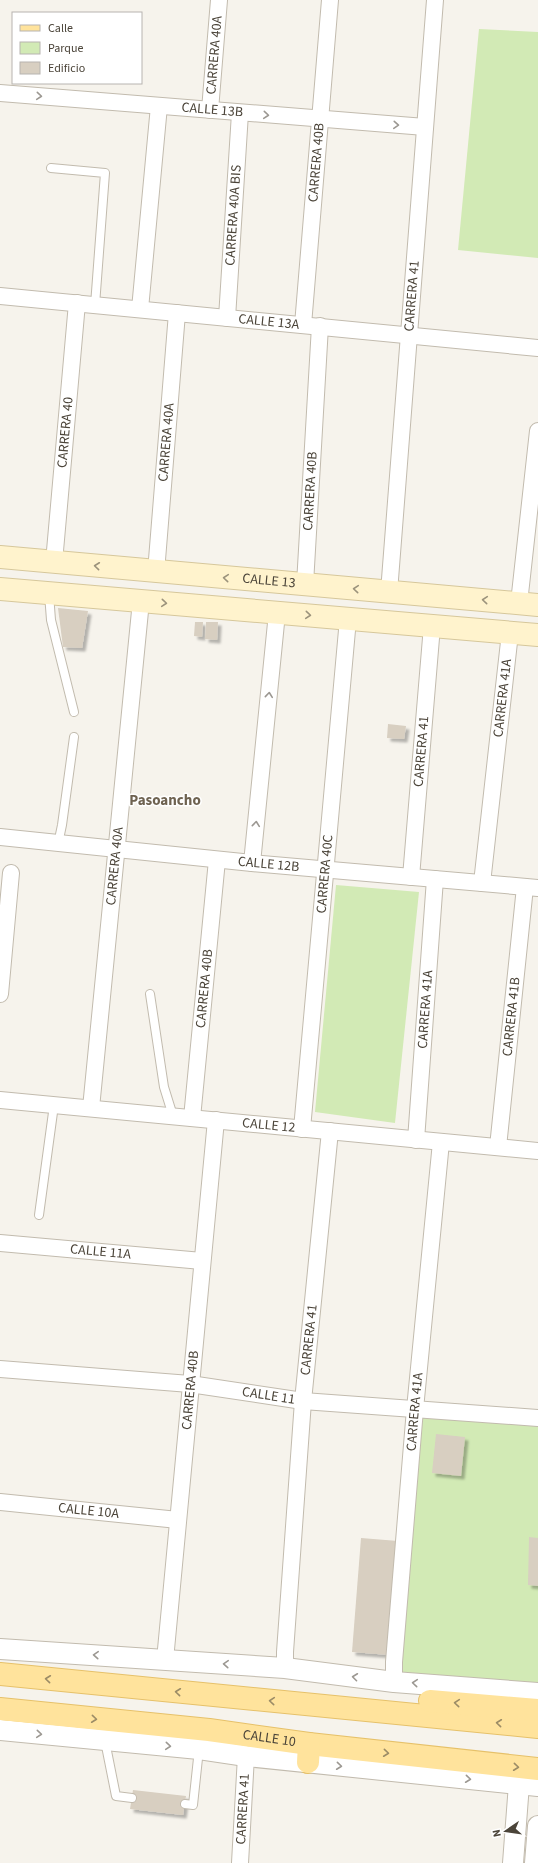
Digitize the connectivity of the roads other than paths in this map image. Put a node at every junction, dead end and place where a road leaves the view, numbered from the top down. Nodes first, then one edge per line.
1 (219, 0) edge
2 (330, 0) edge
3 (435, 0) edge
4 (0, 93) edge
5 (159, 106) junction
6 (210, 110) junction
7 (240, 112) junction
8 (320, 119) junction
9 (425, 127) junction
10 (51, 168) dead end
11 (0, 296) edge
12 (77, 303) junction
13 (95, 305) junction
14 (140, 309) junction
15 (177, 313) junction
16 (227, 318) junction
17 (303, 325) junction
18 (320, 326) junction
19 (409, 335) junction
20 (538, 348) edge
21 (538, 431) edge
22 (0, 557) edge
23 (54, 562) junction
24 (156, 572) junction
25 (305, 584) junction
26 (0, 589) edge
27 (389, 592) junction
28 (49, 593) junction
29 (141, 601) junction
30 (528, 604) edge
31 (277, 613) junction
32 (348, 619) junction
33 (432, 626) junction
34 (510, 633) junction
35 (538, 635) edge
36 (74, 712) dead end
37 (74, 737) dead end
38 (0, 837) edge
39 (58, 844) junction
40 (117, 850) junction
41 (217, 860) junction
42 (252, 863) junction
43 (326, 869) junction
44 (11, 873) dead end
45 (411, 876) junction
46 (435, 879) junction
47 (482, 883) junction
48 (531, 887) edge
49 (0, 994) edge
50 (150, 994) dead end
51 (0, 1100) edge
52 (54, 1105) junction
53 (90, 1108) junction
54 (173, 1116) junction
55 (192, 1118) junction
56 (216, 1120) junction
57 (302, 1129) junction
58 (330, 1131) junction
59 (416, 1140) junction
60 (441, 1142) junction
61 (498, 1147) junction
62 (538, 1151) edge
63 (39, 1215) dead end
64 (0, 1243) edge
65 (202, 1261) junction
66 (0, 1369) edge
67 (190, 1384) junction
68 (303, 1402) junction
69 (415, 1410) junction
70 (538, 1416) edge
71 (0, 1502) edge
72 (178, 1520) junction
73 (0, 1649) edge
74 (165, 1660) junction
75 (285, 1668) junction
76 (0, 1674) edge
77 (394, 1682) junction
78 (538, 1693) edge
79 (296, 1703) junction
80 (0, 1709) edge
81 (538, 1710) edge
82 (538, 1727) edge
83 (0, 1730) edge
84 (105, 1740) junction
85 (199, 1749) junction
86 (308, 1753) junction
87 (246, 1756) junction
88 (538, 1770) edge
89 (519, 1784) junction
90 (538, 1786) edge
91 (132, 1798) dead end
92 (185, 1804) dead end
93 (538, 1826) edge
94 (240, 1863) edge
95 (513, 1863) edge
96 (535, 1863) edge

1 - 6 street, CARRERA 40A
2 - 8 street, CARRERA 40B
3 - 9 street, CARRERA 41
4 -> 5 street, CALLE 13B
5 - 6 street, CALLE 13B
5 - 14 street
6 - 7 street, CALLE 13B
7 -> 8 street, CALLE 13B
7 - 16 street, CARRERA 40A BIS
8 -> 9 street, CALLE 13B
8 - 17 street, CARRERA 40B
9 - 19 street, CARRERA 41
10 - 13 lane
11 - 12 street, CALLE 13A
12 - 13 street, CALLE 13A
12 - 23 street, CARRERA 40
13 - 14 street, CALLE 13A
14 - 15 street, CALLE 13A
15 - 16 street, CALLE 13A
15 - 24 street, CARRERA 40A
16 - 17 street, CALLE 13A
17 - 18 street, CALLE 13A
18 - 19 street, CALLE 13A
18 - 25 street, CARRERA 40B
19 - 20 street, CALLE 13A
19 - 27 street, CARRERA 41
21 - 30 street
22 - 23 main road, CALLE 13
24 -> 23 main road, CALLE 13
25 -> 24 main road, CALLE 13
27 -> 25 main road, CALLE 13
26 - 28 main road
30 -> 27 main road, CALLE 13
28 - 29 main road
28 - 36 lane
29 -> 31 main road
29 - 40 street, CARRERA 40A
31 -> 32 main road
42 -> 31 street
32 - 33 main road
32 - 43 street, CARRERA 40C
33 - 34 main road
33 - 45 street, CARRERA 41
34 - 35 main road
34 - 47 street, CARRERA 41A
37 - 39 lane
38 - 39 street, CALLE 12B
39 - 40 street, CALLE 12B
40 - 41 street, CALLE 12B
40 - 53 street, CARRERA 40A
41 - 42 street, CALLE 12B
41 - 55 street, CARRERA 40B
42 - 43 street, CALLE 12B
43 - 45 street, CALLE 12B
43 - 57 street, CARRERA 40C
44 - 49 street
45 - 46 street, CALLE 12B
46 - 47 street, CALLE 12B
46 - 59 street, CARRERA 41A
47 - 48 street, CALLE 12B
48 - 61 street, CARRERA 41B
50 - 54 lane
51 - 52 street, CALLE 12
52 - 53 street, CALLE 12
52 - 63 lane
53 - 54 street, CALLE 12
54 - 55 street, CALLE 12
55 - 56 street, CALLE 12
56 - 57 street, CALLE 12
56 - 65 street, CARRERA 40B
57 - 58 street, CALLE 12
58 - 59 street, CALLE 12
58 - 68 street, CARRERA 41
59 - 60 street, CALLE 12
60 - 61 street, CALLE 12
60 - 69 street, CARRERA 41A
61 - 62 street, CALLE 12
64 - 65 street, CALLE 11A
65 - 67 street, CARRERA 40B
66 - 67 street, CALLE 11
67 - 68 street, CALLE 11
67 - 72 street, CARRERA 40B
68 - 69 street, CALLE 11
68 - 75 street, CARRERA 41
69 - 70 street, CALLE 11
69 - 77 street, CARRERA 41A
71 - 72 street, CALLE 10A
72 - 74 street, CARRERA 40B
74 -> 73 street
75 -> 74 street
77 -> 75 street
79 -> 76 main road
78 -> 77 street
81 -> 79 main road
82 -> 79 main road
80 -> 86 main road, CALLE 10
83 -> 84 street, CALLE 10
84 -> 85 street, CALLE 10
84 - 91 lane
85 - 87 street, CALLE 10
85 - 92 lane
86 - 87 street, CALLE 10
86 -> 88 main road, CALLE 10
86 -> 89 street, CALLE 10
87 - 94 street, CARRERA 41
89 - 90 street, CALLE 10
89 - 95 street
93 - 96 street

